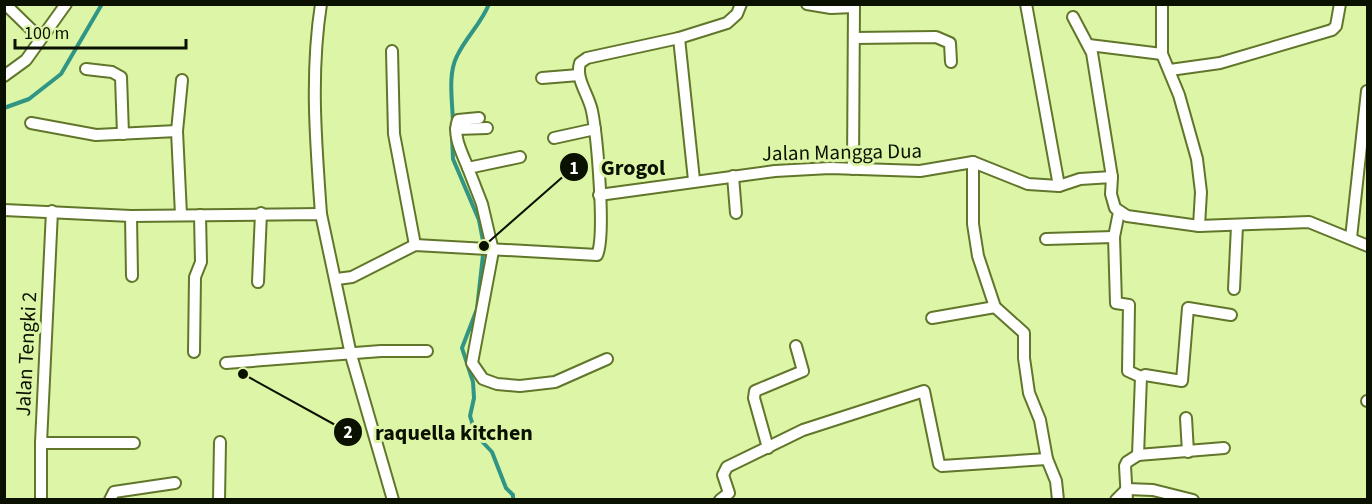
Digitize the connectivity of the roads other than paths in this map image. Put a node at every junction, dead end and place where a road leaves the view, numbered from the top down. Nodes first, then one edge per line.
1 (5, 4) edge
2 (66, 4) edge
3 (741, 4) edge
4 (807, 4) edge
5 (1026, 4) edge
6 (1150, 4) edge
7 (1340, 4) edge
8 (1162, 5) edge
9 (320, 6) edge
10 (854, 6) edge
11 (1073, 17) dead end
12 (40, 38) junction
13 (679, 38) junction
14 (854, 38) junction
15 (1089, 45) junction
16 (392, 51) dead end
17 (1162, 54) junction
18 (951, 62) dead end
19 (86, 69) dead end
20 (1170, 70) junction
21 (579, 75) junction
22 (4, 76) edge
23 (542, 78) dead end
24 (182, 80) dead end
25 (1367, 91) edge
26 (1366, 110) edge
27 (479, 118) dead end
28 (31, 123) dead end
29 (456, 129) junction
30 (487, 129) dead end
31 (177, 131) junction
32 (123, 134) junction
33 (595, 134) junction
34 (1365, 136) edge
35 (554, 138) dead end
36 (520, 157) dead end
37 (973, 162) junction
38 (468, 168) junction
39 (853, 169) junction
40 (733, 176) junction
41 (1112, 177) junction
42 (694, 180) junction
43 (1059, 186) junction
44 (598, 195) junction
45 (4, 210) edge
46 (52, 211) junction
47 (1119, 212) junction
48 (261, 213) junction
49 (736, 213) dead end
50 (200, 214) junction
51 (321, 214) junction
52 (181, 215) junction
53 (131, 216) junction
54 (1198, 226) junction
55 (1237, 226) junction
56 (1114, 237) junction
57 (1351, 237) junction
58 (1046, 239) dead end
59 (415, 245) junction
60 (1368, 246) edge
61 (485, 250) junction
62 (132, 276) dead end
63 (337, 279) junction
64 (258, 282) dead end
65 (1234, 289) dead end
66 (994, 307) junction
67 (1231, 315) dead end
68 (932, 318) dead end
69 (796, 346) dead end
70 (427, 351) dead end
71 (194, 352) dead end
72 (351, 355) junction
73 (607, 359) dead end
74 (226, 363) dead end
75 (1142, 377) junction
76 (1186, 418) dead end
77 (41, 442) junction
78 (220, 442) dead end
79 (134, 443) dead end
80 (768, 448) junction
81 (1224, 448) dead end
82 (1188, 452) junction
83 (1138, 455) junction
84 (1047, 459) junction
85 (175, 483) dead end
86 (1127, 494) edge
87 (41, 500) edge
88 (110, 500) edge
89 (219, 500) edge
90 (393, 500) edge
91 (720, 500) edge
92 (1058, 500) edge
93 (1116, 500) edge
94 (1193, 500) edge

1 - 12 street
2 - 12 street
3 - 13 street
4 - 10 street
5 - 43 street
6 - 8 street
7 - 20 street
8 - 17 street
9 - 51 street
10 - 14 street
11 - 15 street
12 - 22 street
13 - 21 street
13 - 42 street
14 - 18 street
14 - 39 street
15 - 17 street
15 - 41 street
16 - 59 street
17 - 20 street
19 - 32 street
20 - 54 street
21 - 23 street
21 - 33 street
24 - 31 street
25 - 26 street
26 - 34 street
27 - 29 street
28 - 32 street
29 - 30 street
29 - 38 street
31 - 32 street
31 - 52 street
33 - 35 street
33 - 44 street
34 - 57 street
36 - 38 street
37 - 39 street, Jalan Mangga Dua
37 - 43 street
37 - 66 street
38 - 61 street
39 - 40 street, Jalan Mangga Dua
40 - 42 street, Jalan Mangga Dua
40 - 49 street
41 - 43 street
41 - 47 street
42 - 44 street, Jalan Mangga Dua
44 - 61 street
45 - 46 street
46 - 53 street
46 - 77 street, Jalan Tengki 2
47 - 54 street
47 - 56 street
48 - 50 street
48 - 51 street
48 - 64 street
50 - 52 street
50 - 71 street
51 - 63 street
52 - 53 street
53 - 62 street
54 - 55 street
55 - 57 street
55 - 65 street
56 - 58 street
56 - 75 street
57 - 60 street
59 - 61 street
59 - 63 street
61 - 73 street
63 - 72 street
66 - 68 street
66 - 84 street
67 - 75 street
69 - 80 street
70 - 72 street
72 - 74 street
72 - 90 street
75 - 83 street
76 - 82 street
77 - 79 street
77 - 87 street, Jalan Tengki 2
78 - 89 street
80 - 84 street
80 - 91 street
81 - 82 street
82 - 83 street
83 - 86 street
84 - 92 street
85 - 88 street
86 - 93 street
86 - 94 street

